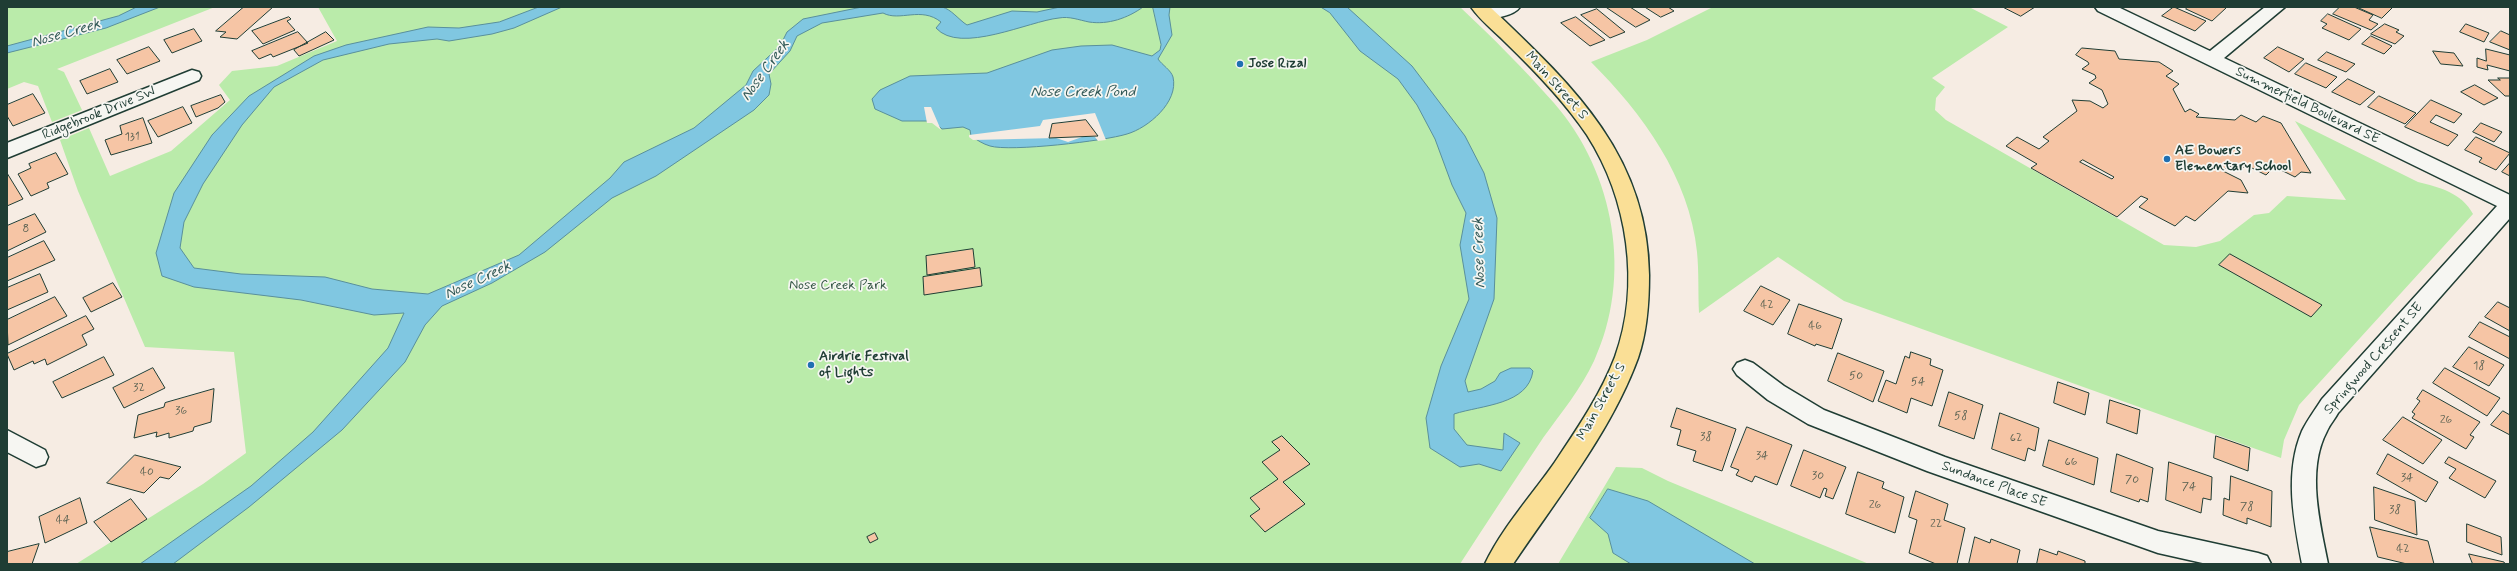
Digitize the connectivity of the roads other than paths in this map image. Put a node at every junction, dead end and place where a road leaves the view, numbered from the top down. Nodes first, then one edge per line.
1 (1511, 7) edge
2 (2104, 7) edge
3 (2276, 7) edge
4 (1484, 11) edge
5 (2211, 59) junction
6 (192, 76) dead end
7 (7, 152) edge
8 (2510, 204) edge
9 (1745, 369) dead end
10 (7, 440) edge
11 (36, 457) dead end
12 (1498, 564) edge
13 (2258, 564) edge
14 (2314, 564) edge

1 - 4 street
2 - 5 street, Summerfield Boulevard SE
3 - 5 street
4 - 12 main road, Main Street S
5 - 8 street, Summerfield Boulevard SE
6 - 7 street, Ridgebrook Drive SW
8 - 14 street, Springwood Crescent SE
9 - 13 street, Sundance Place SE
10 - 11 street

